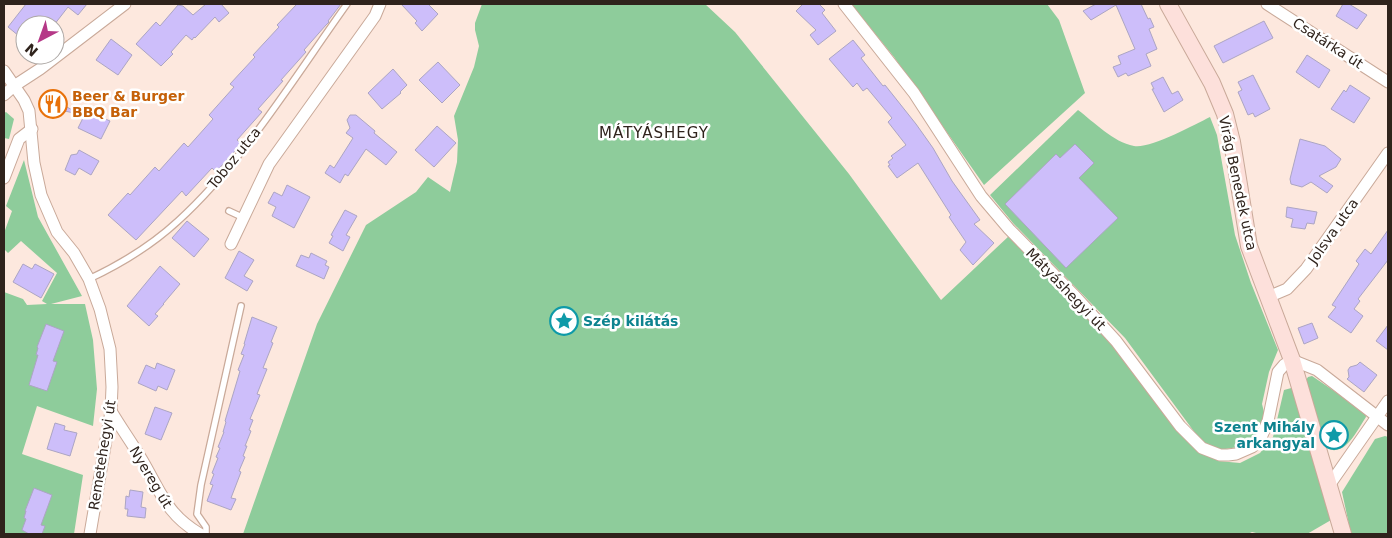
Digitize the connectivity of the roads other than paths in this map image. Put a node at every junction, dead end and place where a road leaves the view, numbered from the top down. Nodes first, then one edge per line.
1 (125, 4) edge
2 (347, 4) edge
3 (380, 4) edge
4 (844, 4) edge
5 (1168, 4) edge
6 (1267, 4) edge
7 (4, 71) edge
8 (1388, 82) edge
9 (14, 86) junction
10 (4, 95) edge
11 (32, 130) junction
12 (1388, 153) edge
13 (4, 178) edge
14 (229, 211) dead end
15 (244, 218) junction
16 (231, 244) dead end
17 (89, 279) junction
18 (1268, 297) junction
19 (241, 306) dead end
20 (1292, 360) junction
21 (1388, 401) edge
22 (111, 411) junction
23 (1378, 416) junction
24 (1388, 425) edge
25 (1330, 484) junction
26 (90, 534) edge
27 (200, 534) edge
28 (206, 534) edge
29 (1343, 534) edge

1 - 9 street
2 - 17 lane, Toboz utca
3 - 15 street
4 - 20 street, Mátyáshegyi út
5 - 18 street, Virág Benedek utca
6 - 8 street, Csatárka út
7 - 9 street, Remetehegyi út
9 - 10 street
9 - 11 street, Remetehegyi út
11 - 13 street
11 - 17 street, Remetehegyi út
12 - 18 street, Jolsva utca
14 - 15 lane
15 - 16 street
17 - 22 street, Remetehegyi út
18 - 20 street, Virág Benedek utca
19 - 28 lane
20 - 23 street
20 - 25 street, Virág Benedek utca
21 - 23 street
22 - 26 street, Remetehegyi út
22 - 27 street, Nyereg út
23 - 24 street
23 - 25 street
25 - 29 street, Virág Benedek utca

